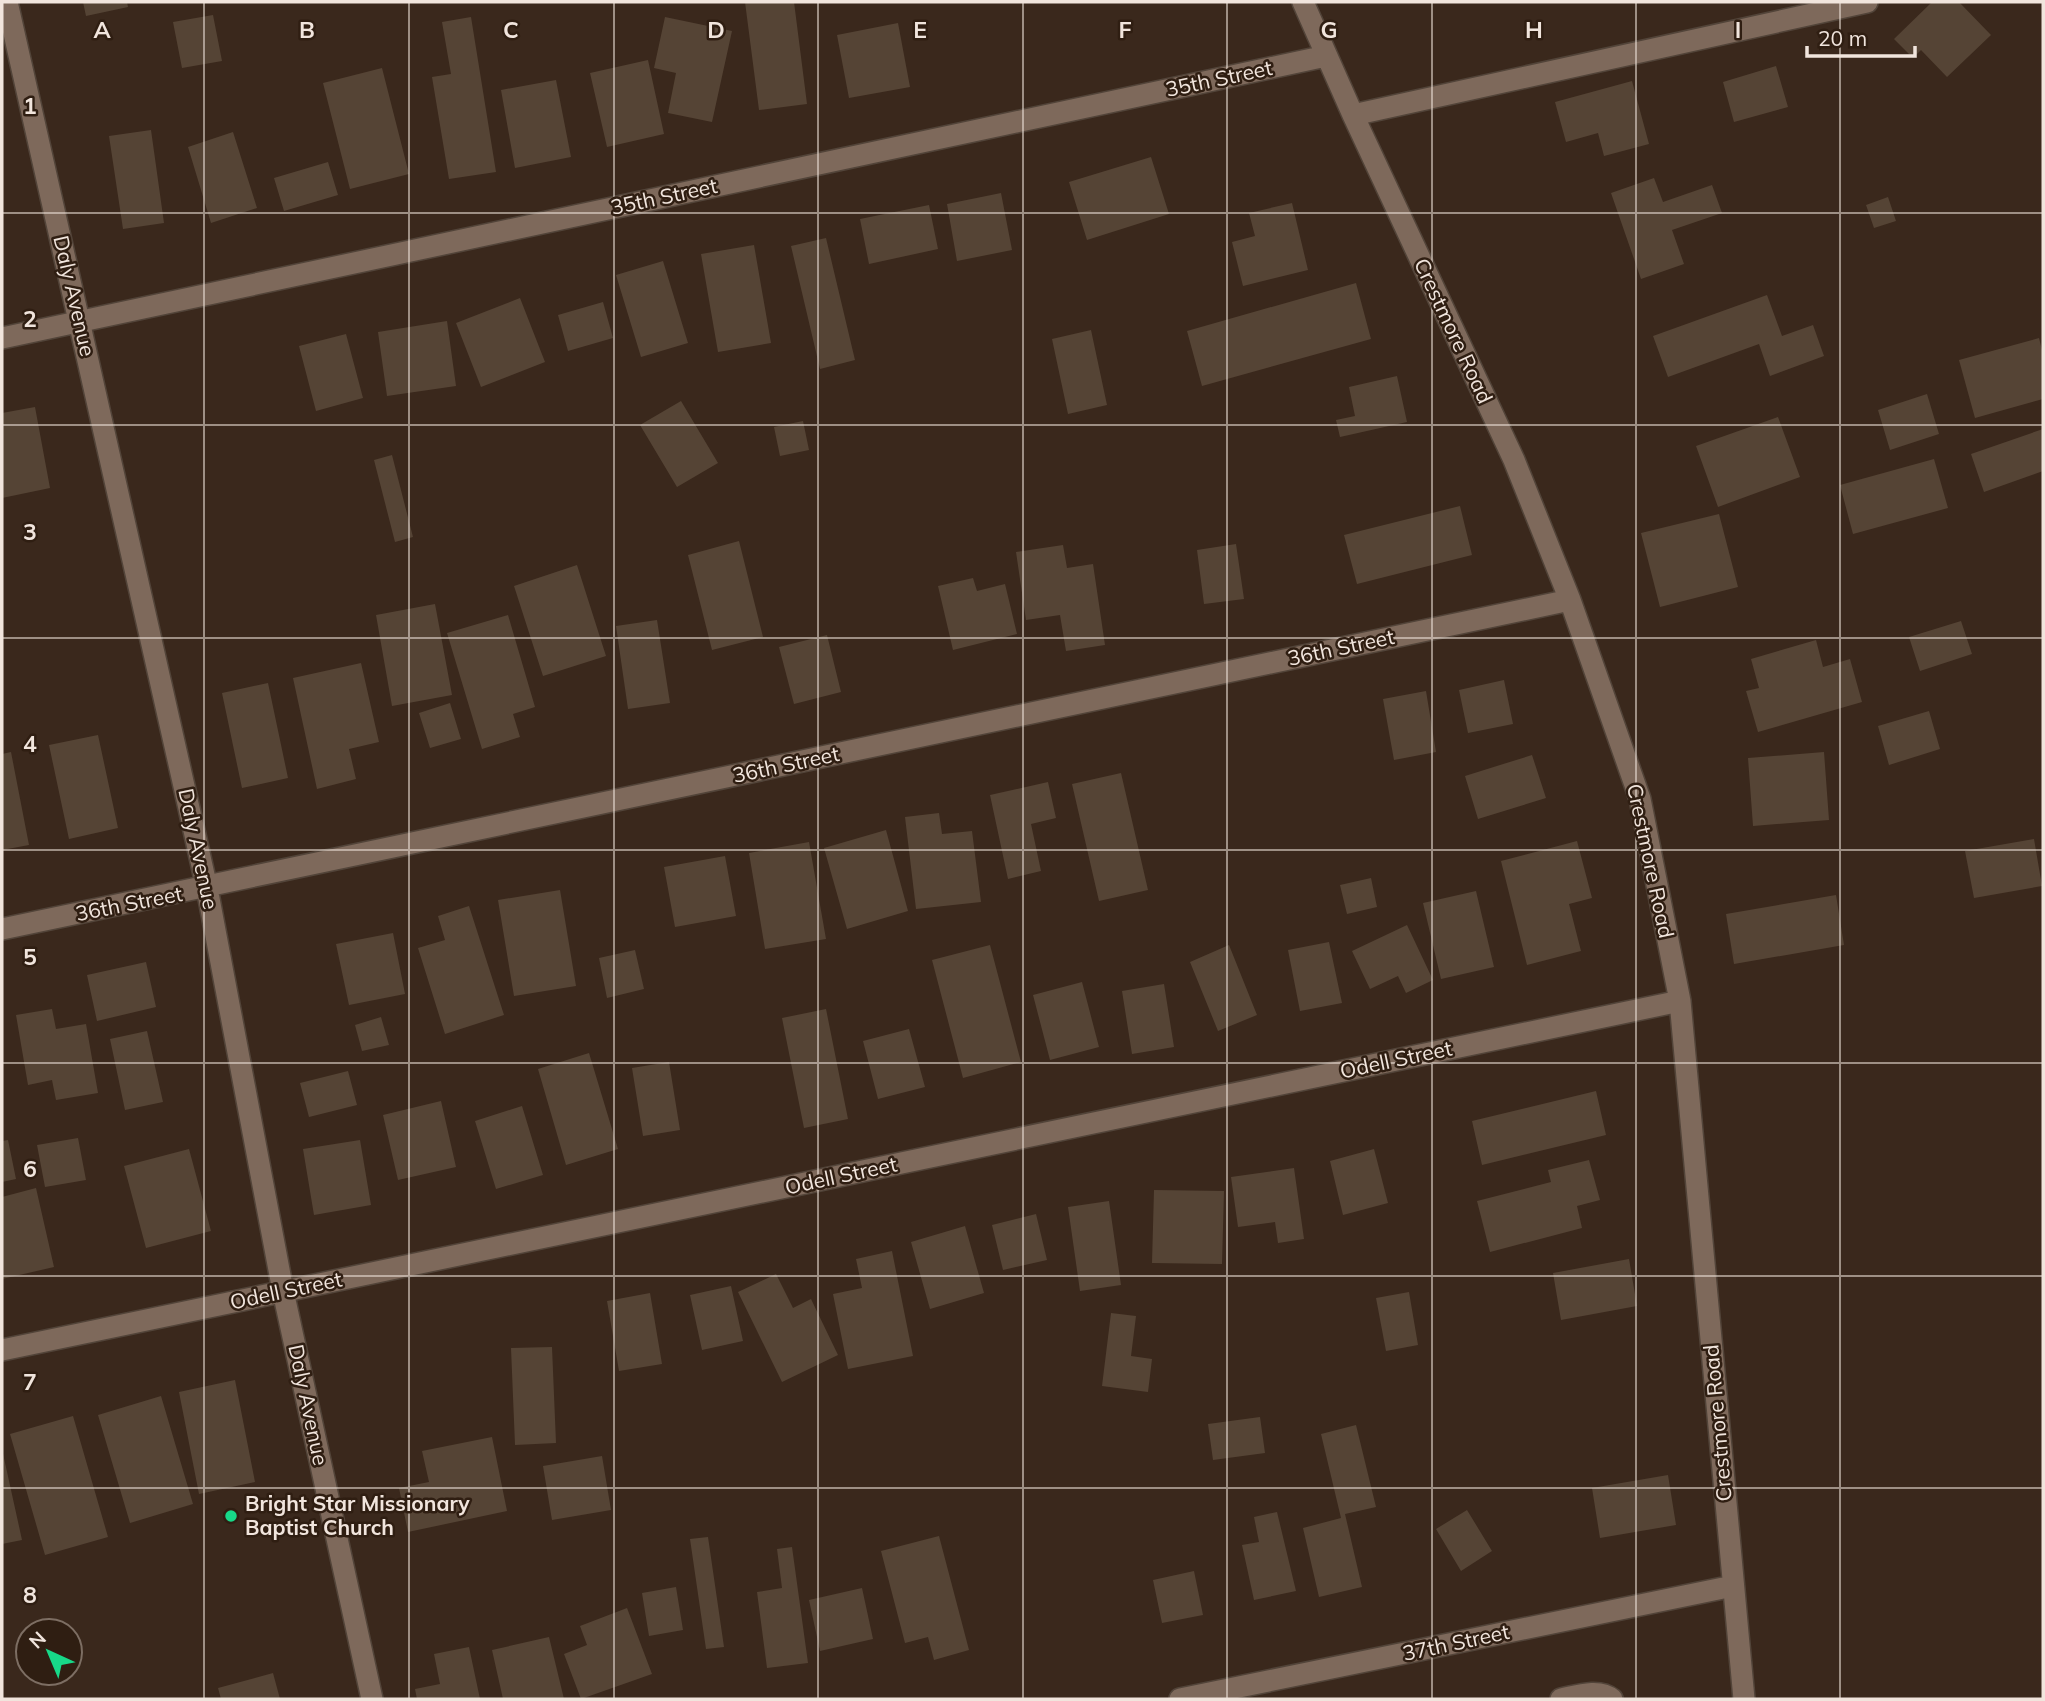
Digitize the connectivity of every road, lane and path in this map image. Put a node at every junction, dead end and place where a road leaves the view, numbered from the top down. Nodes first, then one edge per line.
1 (7, 2) edge
2 (1303, 2) edge
3 (1867, 2) edge
4 (1326, 56) junction
5 (1353, 115) junction
6 (80, 322) junction
7 (2, 338) edge
8 (1570, 600) junction
9 (207, 888) junction
10 (2, 929) edge
11 (1680, 1001) junction
12 (283, 1291) junction
13 (2, 1350) edge
14 (1733, 1586) junction
15 (372, 1699) edge
16 (1180, 1699) edge
17 (1560, 1699) edge
18 (1612, 1699) edge
19 (1745, 1699) edge

1 - 6 street, Daly Avenue
2 - 4 street, Crestmore Road
3 - 5 street
4 - 5 street, Crestmore Road
4 - 6 street, 35th Street
5 - 8 street, Crestmore Road
6 - 7 street, 35th Street
6 - 9 street, Daly Avenue
8 - 9 street, 36th Street
8 - 11 street, Crestmore Road
9 - 10 street, 36th Street
9 - 12 street, Daly Avenue
11 - 12 street, Odell Street
11 - 14 street, Crestmore Road
12 - 13 street, Odell Street
12 - 15 street, Daly Avenue
14 - 16 street, 37th Street
14 - 19 street, Crestmore Road
17 - 18 street

